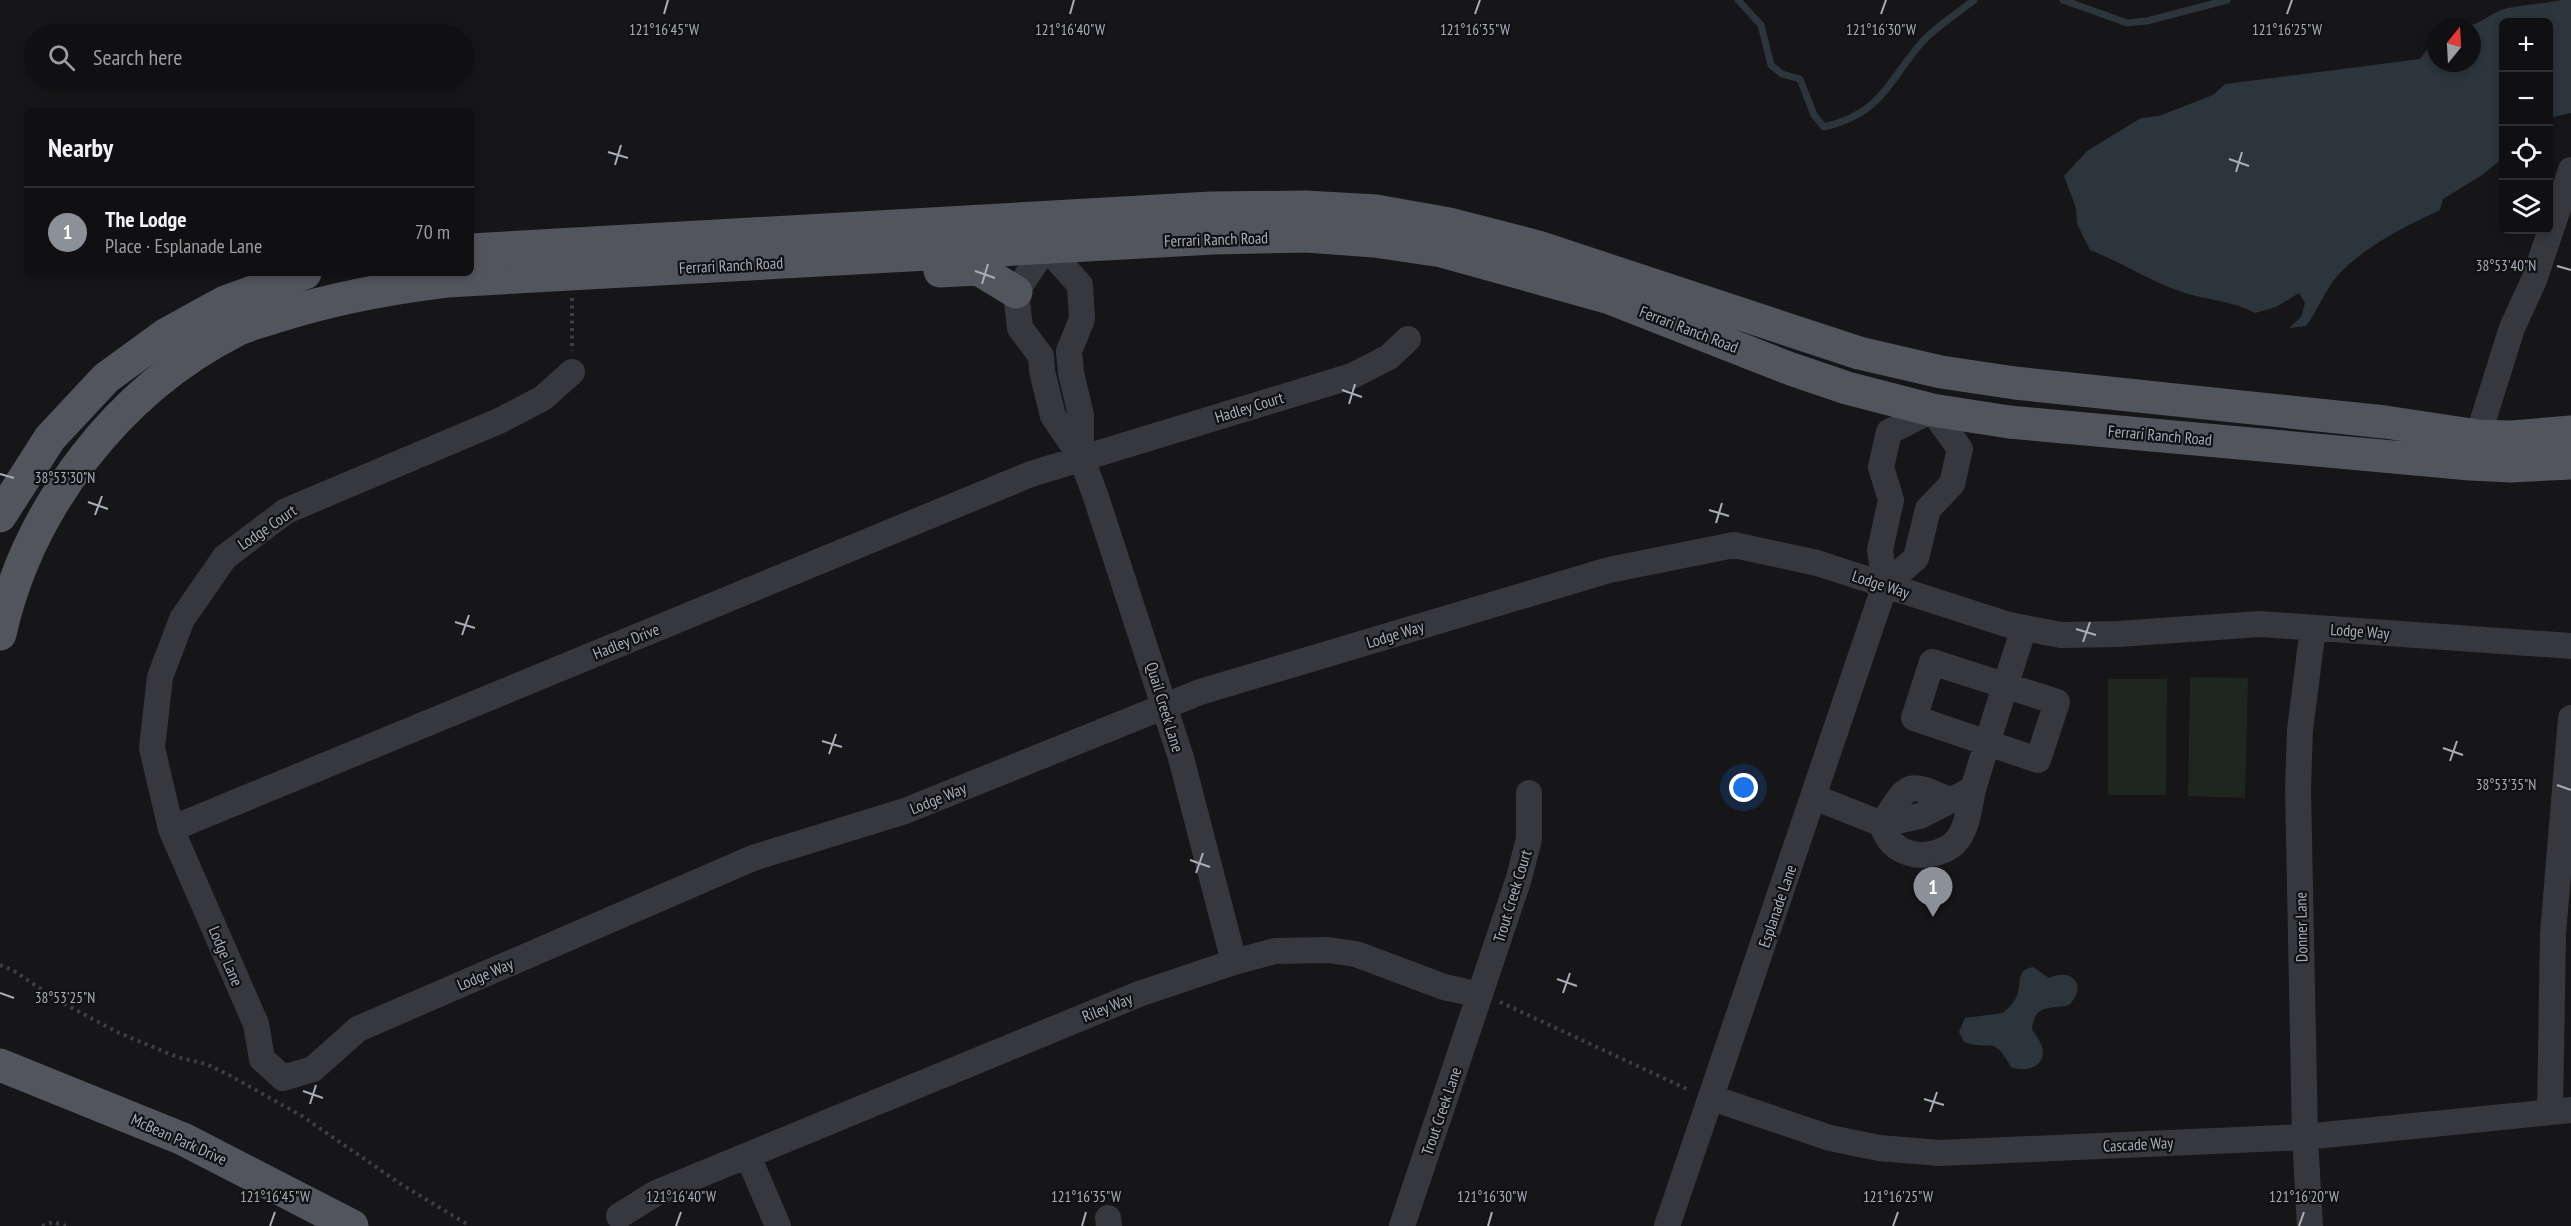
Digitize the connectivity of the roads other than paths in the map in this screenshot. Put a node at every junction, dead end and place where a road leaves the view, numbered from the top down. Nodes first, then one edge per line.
1 (2571, 170) edge
2 (1044, 233) junction
3 (474, 250) edge
4 (720, 265) junction
5 (297, 276) edge
6 (1016, 292) junction
7 (1408, 339) dead end
8 (1069, 351) junction
9 (1041, 356) junction
10 (572, 372) road end
11 (1941, 372) junction
12 (1932, 410) junction
13 (2571, 432) edge
14 (2478, 436) junction
15 (1081, 457) junction
16 (2419, 459) junction
17 (2571, 463) edge
18 (1892, 500) junction
19 (1928, 509) junction
20 (0, 516) edge
21 (1885, 585) junction
22 (2024, 628) junction
23 (2313, 628) junction
24 (0, 634) edge
25 (2571, 646) edge
26 (2006, 686) junction
27 (1164, 707) junction
28 (2571, 718) edge
29 (1988, 743) junction
30 (1973, 789) junction
31 (1528, 793) dead end
32 (1814, 796) junction
33 (1882, 824) junction
34 (171, 829) junction
35 (1234, 962) junction
36 (1480, 995) junction
37 (0, 1065) edge
38 (283, 1078) joint
39 (1712, 1098) junction
40 (2561, 1110) edge
41 (2305, 1137) junction
42 (748, 1156) junction
43 (618, 1216) dead end
44 (352, 1226) edge
45 (778, 1226) edge
46 (1402, 1226) edge
47 (1667, 1226) edge
48 (2310, 1226) edge

1 - 14 street
2 - 3 main road, Ferrari Ranch Road
2 - 4 main road, Ferrari Ranch Road
2 - 6 street
2 - 8 street
2 - 11 main road, Ferrari Ranch Road
2 - 12 main road, Ferrari Ranch Road
4 - 6 main road
4 - 24 main road, Ferrari Ranch Road
5 - 20 main road
6 - 9 street
7 - 15 street, Hadley Court
8 - 9 street
8 - 15 street
9 - 15 street
10 - 34 street, Lodge Court
11 - 12 main road
11 - 14 main road, Ferrari Ranch Road
12 - 16 main road, Ferrari Ranch Road
12 - 18 street
12 - 19 street
13 - 14 main road, Ferrari Ranch Road
14 - 16 main road
15 - 27 street, Quail Creek Lane
15 - 34 street, Hadley Drive
16 - 17 main road, Ferrari Ranch Road
18 - 19 street
18 - 21 street, Esplanade Lane
19 - 21 street
21 - 22 street, Lodge Way
21 - 27 street, Lodge Way
21 - 32 street, Esplanade Lane
22 - 23 street, Lodge Way
22 - 26 street
23 - 25 street, Lodge Way
23 - 41 street, Donner Lane
26 - 29 street
26 - 29 street
26 - 29 street
27 - 35 street, Quail Creek Lane
27 - 38 street, Lodge Way
28 - 40 street
29 - 30 street
30 - 33 street
30 - 33 street
31 - 36 street, Trout Creek Court
32 - 33 street
32 - 39 street, Esplanade Lane
34 - 38 street, Lodge Lane
35 - 36 street, Riley Way
35 - 42 street, Riley Way
36 - 46 street, Trout Creek Lane
37 - 44 main road, McBean Park Drive
39 - 41 street, Cascade Way
39 - 47 street, Esplanade Lane
40 - 41 street, Cascade Way
41 - 48 street, Donner Lane
42 - 43 street, Riley Way
42 - 45 street

